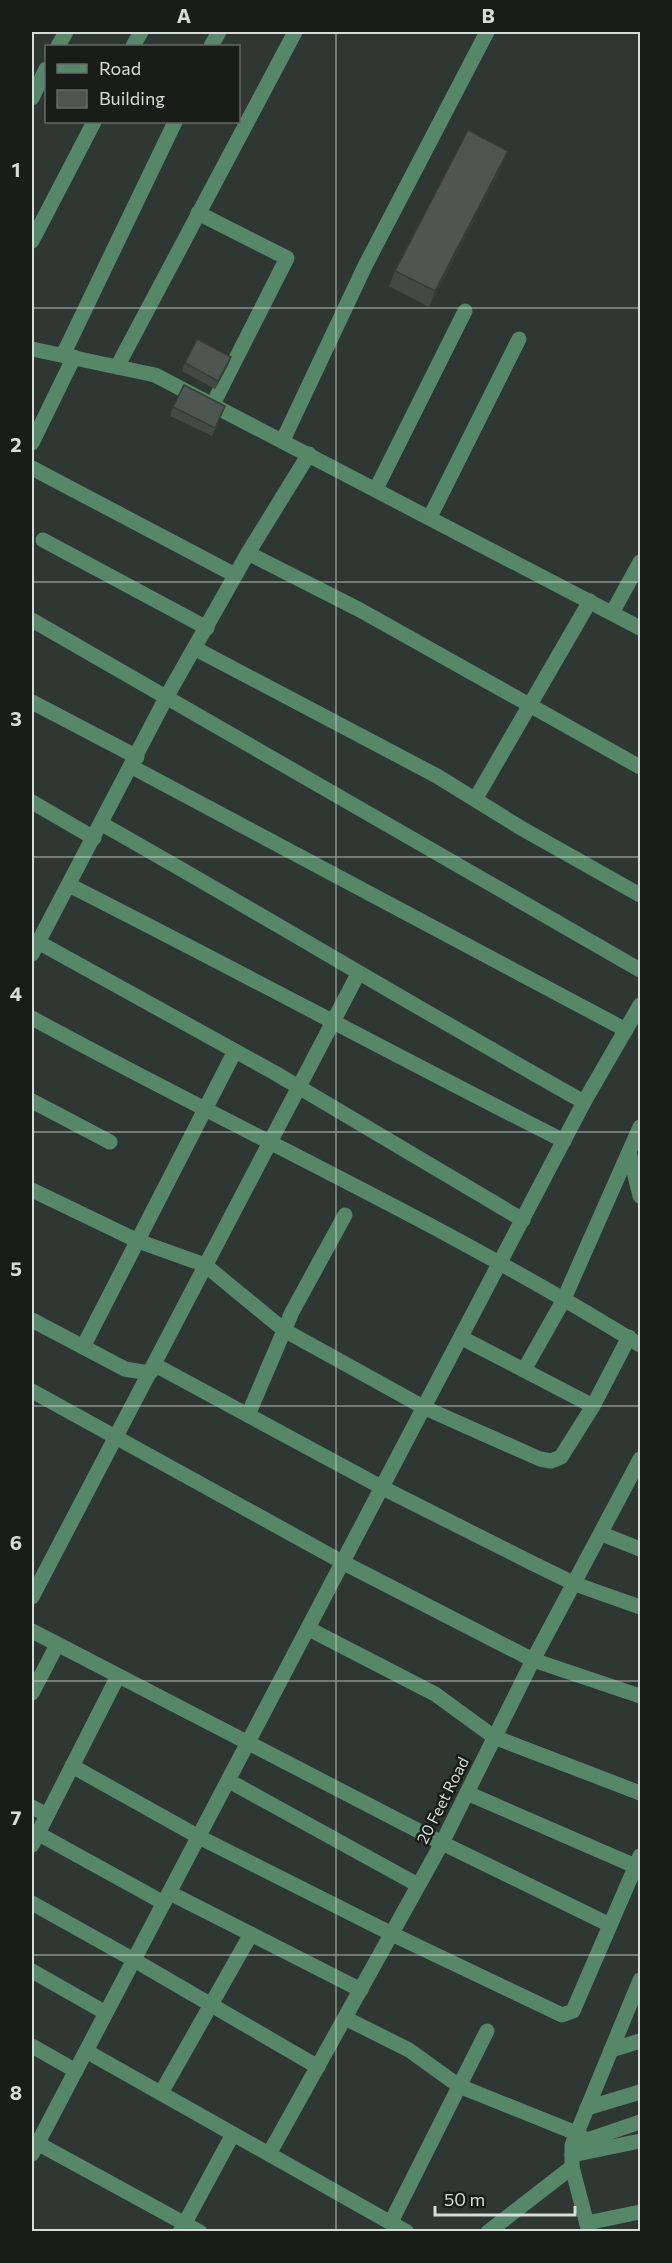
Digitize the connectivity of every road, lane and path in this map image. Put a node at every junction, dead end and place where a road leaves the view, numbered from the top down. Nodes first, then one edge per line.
1 (295, 32) edge
2 (487, 32) edge
3 (45, 71) edge
4 (32, 98) edge
5 (93, 123) edge
6 (175, 123) edge
7 (198, 213) junction
8 (32, 241) edge
9 (465, 310) dead end
10 (519, 339) dead end
11 (32, 349) edge
12 (68, 356) junction
13 (117, 367) junction
14 (213, 404) junction
15 (283, 440) junction
16 (32, 443) edge
17 (309, 454) junction
18 (32, 468) edge
19 (376, 489) junction
20 (430, 517) junction
21 (43, 540) dead end
22 (248, 553) junction
23 (640, 561) edge
24 (236, 575) junction
25 (590, 601) junction
26 (612, 613) junction
27 (32, 620) edge
28 (207, 628) junction
29 (640, 628) edge
30 (196, 649) junction
31 (167, 696) junction
32 (32, 702) edge
33 (531, 706) junction
34 (135, 762) junction
35 (640, 767) edge
36 (476, 798) junction
37 (32, 802) edge
38 (102, 824) junction
39 (94, 838) junction
40 (69, 885) junction
41 (640, 895) edge
42 (35, 948) edge
43 (640, 970) edge
44 (358, 974) junction
45 (640, 1005) edge
46 (32, 1018) edge
47 (332, 1023) junction
48 (626, 1030) junction
49 (235, 1051) junction
50 (298, 1087) junction
51 (32, 1101) edge
52 (584, 1102) junction
53 (205, 1110) junction
54 (640, 1127) edge
55 (564, 1141) junction
56 (110, 1142) dead end
57 (269, 1142) junction
58 (629, 1152) junction
59 (32, 1190) edge
60 (640, 1196) edge
61 (345, 1215) dead end
62 (523, 1220) junction
63 (138, 1241) junction
64 (205, 1265) junction
65 (500, 1265) junction
66 (563, 1301) junction
67 (32, 1320) edge
68 (284, 1330) junction
69 (462, 1338) junction
70 (635, 1341) edge
71 (83, 1347) junction
72 (524, 1370) junction
73 (149, 1373) junction
74 (32, 1392) edge
75 (594, 1406) junction
76 (425, 1408) junction
77 (248, 1415) junction
78 (115, 1437) junction
79 (638, 1469) edge
80 (383, 1488) junction
81 (602, 1534) junction
82 (640, 1549) edge
83 (344, 1563) junction
84 (575, 1584) junction
85 (32, 1598) edge
86 (640, 1607) edge
87 (309, 1629) junction
88 (32, 1631) edge
89 (57, 1644) junction
90 (533, 1660) junction
91 (118, 1676) junction
92 (32, 1694) edge
93 (640, 1696) edge
94 (494, 1737) junction
95 (248, 1744) junction
96 (72, 1766) junction
97 (229, 1781) junction
98 (466, 1793) junction
99 (640, 1793) edge
100 (32, 1807) edge
101 (47, 1815) junction
102 (199, 1837) junction
103 (34, 1839) edge
104 (442, 1843) junction
105 (638, 1861) edge
106 (418, 1885) junction
107 (167, 1898) junction
108 (32, 1903) edge
109 (610, 1925) junction
110 (251, 1934) junction
111 (392, 1934) junction
112 (134, 1960) junction
113 (32, 1971) edge
114 (640, 1981) edge
115 (361, 1990) junction
116 (210, 2004) junction
117 (106, 2013) junction
118 (345, 2018) junction
119 (487, 2031) dead end
120 (640, 2041) edge
121 (32, 2046) edge
122 (611, 2050) junction
123 (86, 2051) junction
124 (318, 2067) junction
125 (76, 2071) junction
126 (459, 2086) junction
127 (640, 2092) edge
128 (161, 2093) junction
129 (587, 2108) junction
130 (640, 2122) edge
131 (233, 2134) junction
132 (640, 2141) edge
133 (576, 2148) junction
134 (34, 2149) edge
135 (269, 2154) junction
136 (640, 2212) edge
137 (391, 2223) junction
138 (588, 2227) edge
139 (182, 2228) edge
140 (200, 2232) edge
141 (407, 2232) edge
142 (488, 2232) edge

1 - 7 street
2 - 15 street
3 - 4 street
5 - 8 street
6 - 12 street
7 - 13 street
7 - 14 street
9 - 19 street
10 - 20 street
11 - 12 street
12 - 13 street
12 - 16 street
13 - 14 street
14 - 15 street
15 - 17 street
17 - 19 street
17 - 22 street
18 - 24 street
19 - 20 street
20 - 25 street
21 - 28 street
22 - 24 street
22 - 33 street
23 - 26 street
24 - 28 street
25 - 26 street
25 - 33 street
26 - 29 street
27 - 31 street
28 - 30 street
30 - 31 street
30 - 36 street
31 - 34 street
31 - 43 street
32 - 34 street
33 - 35 street
33 - 36 street
34 - 38 street
34 - 48 street
36 - 41 street
37 - 39 street
38 - 39 street
38 - 44 street
39 - 40 street
40 - 42 street
40 - 47 street
42 - 49 street
44 - 47 street
44 - 52 street
45 - 48 street
46 - 53 street
47 - 50 street
47 - 55 street
48 - 52 street
49 - 50 street
49 - 53 street
50 - 57 street
50 - 62 street
51 - 56 street
52 - 55 street
53 - 57 street
53 - 63 street
54 - 58 street
55 - 62 street
57 - 64 street
57 - 65 street
58 - 60 street
58 - 66 street
59 - 63 street
61 - 68 street
62 - 65 street
63 - 64 street
63 - 71 street
64 - 68 street
64 - 73 street
65 - 66 street
65 - 69 street
66 - 70 street
66 - 72 street
67 - 71 street
68 - 76 street
68 - 77 street
69 - 72 street
69 - 76 street
70 - 75 street
71 - 73 street
72 - 75 street
73 - 77 street
73 - 78 street
74 - 78 street
75 - 76 street
76 - 80 street
77 - 80 street
78 - 83 street
78 - 85 street
79 - 81 street, 20 Feet Road
80 - 83 street
80 - 84 street
81 - 82 street
81 - 84 street, 20 Feet Road
83 - 87 street
83 - 90 street
84 - 86 street
84 - 90 street, 20 Feet Road
87 - 94 street
87 - 95 street
88 - 89 street
89 - 91 street
89 - 92 street
90 - 93 street
90 - 94 street, 20 Feet Road
91 - 95 street
91 - 96 street
94 - 98 street, 20 Feet Road
94 - 99 street
95 - 97 street
95 - 104 street
96 - 101 street
96 - 102 street
97 - 102 street
97 - 106 street
98 - 104 street, 20 Feet Road
98 - 105 street
100 - 101 street
101 - 103 street
102 - 107 street
102 - 111 street
103 - 107 street
104 - 106 street, 20 Feet Road
104 - 109 street
105 - 109 street
106 - 111 street, 20 Feet Road
107 - 110 street
107 - 112 street
108 - 112 street
109 - 111 street
110 - 115 street
110 - 116 street
111 - 115 street, 20 Feet Road
112 - 116 street
112 - 117 street
113 - 117 street
114 - 122 street
115 - 118 street, 20 Feet Road
116 - 124 street
116 - 128 street
117 - 123 street
118 - 124 street, 20 Feet Road
118 - 126 street
119 - 126 street
120 - 122 street
121 - 125 street
122 - 129 street
123 - 125 street
123 - 128 street
124 - 135 street, 20 Feet Road
125 - 134 street
126 - 133 street
126 - 137 street
127 - 129 street
128 - 131 street
129 - 133 street
130 - 133 street
131 - 135 street
131 - 139 street
132 - 133 street
133 - 138 street
133 - 142 street
134 - 139 street
135 - 137 street
136 - 138 street
137 - 141 street
139 - 140 street

